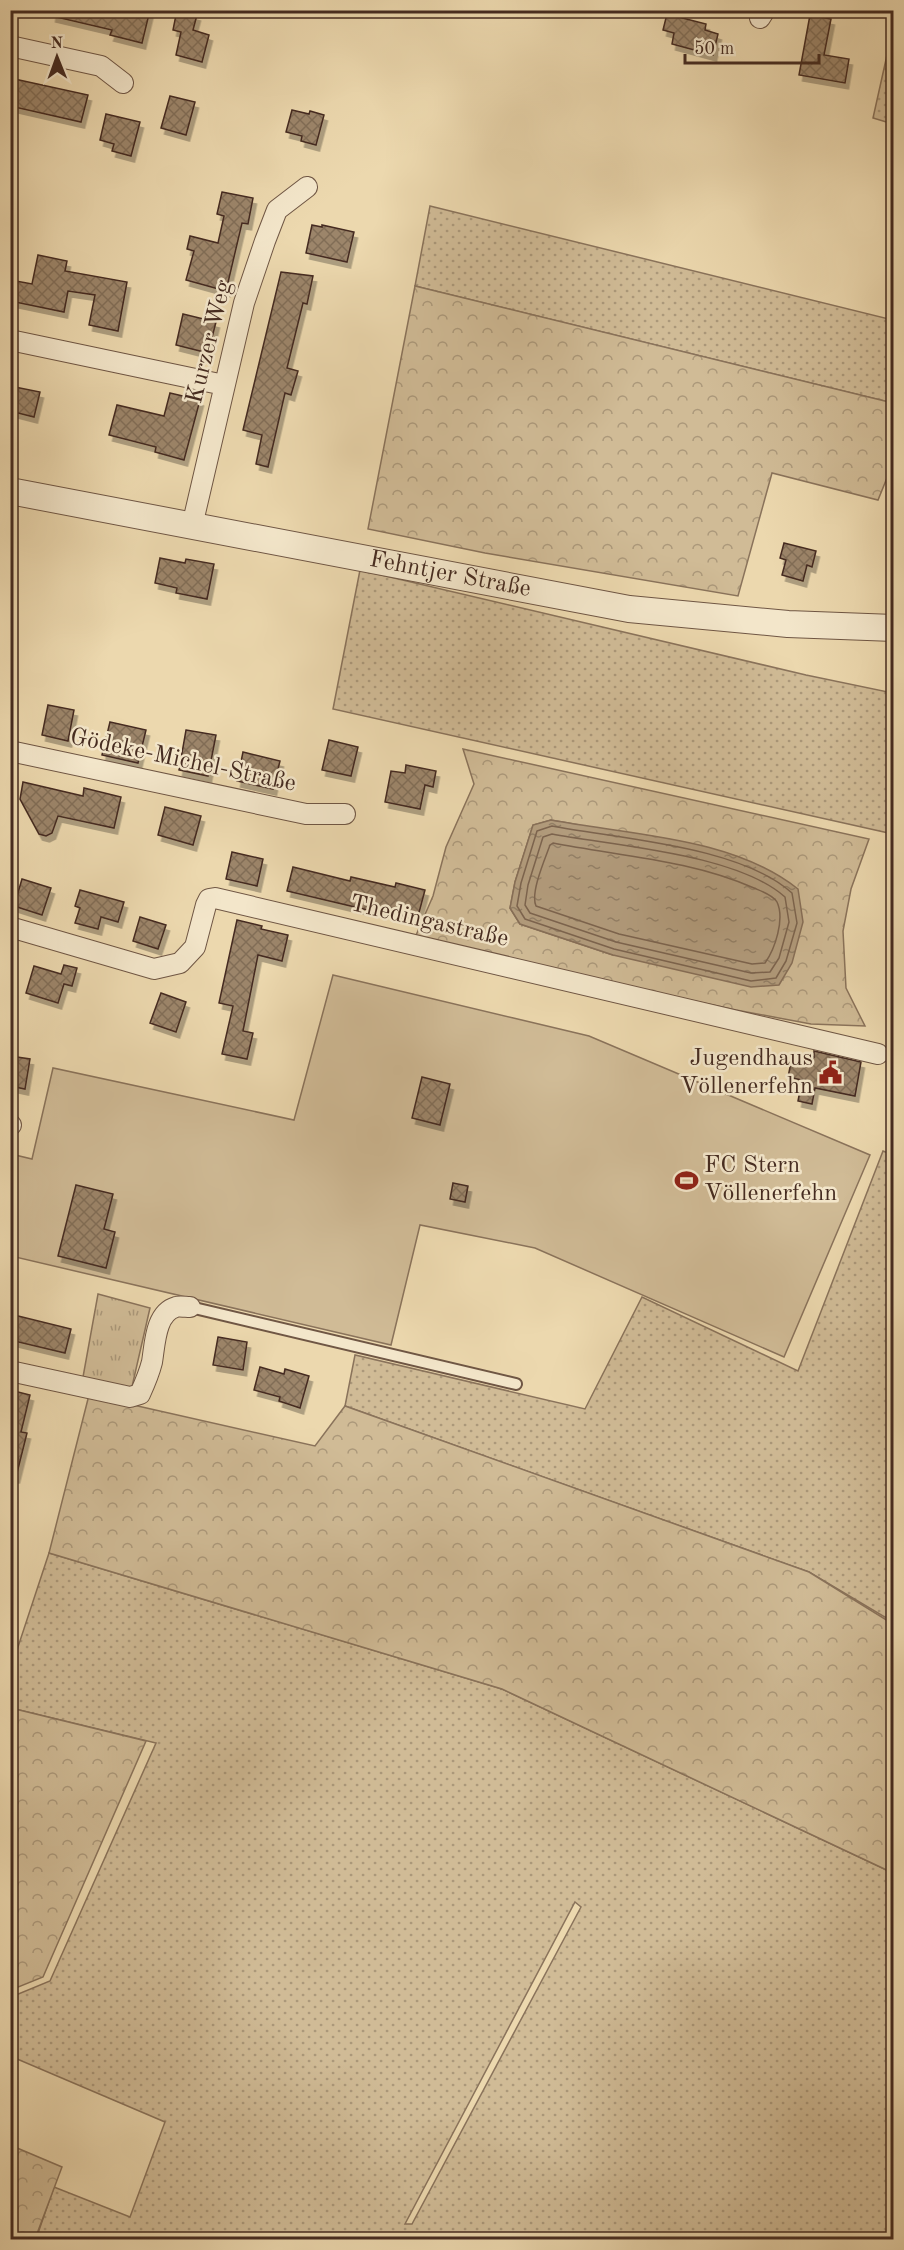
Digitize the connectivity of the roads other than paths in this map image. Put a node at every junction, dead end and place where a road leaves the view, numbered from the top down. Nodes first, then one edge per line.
1 (10, 46) edge
2 (123, 83) dead end
3 (307, 187) dead end
4 (10, 340) edge
5 (224, 385) junction
6 (10, 491) edge
7 (192, 526) junction
8 (894, 628) edge
9 (10, 751) edge
10 (345, 814) dead end
11 (10, 927) edge
12 (878, 1054) dead end
13 (190, 1307) joint
14 (10, 1371) edge
15 (516, 1384) dead end

1 - 2 street
3 - 5 street, Kurzer Weg
4 - 5 street
5 - 7 street, Kurzer Weg
6 - 7 street, Fehntjer Straße
7 - 8 street, Fehntjer Straße
9 - 10 street, Gödeke-Michel-Straße
11 - 12 street, Thedingastraße
13 - 14 street
13 - 15 lane

